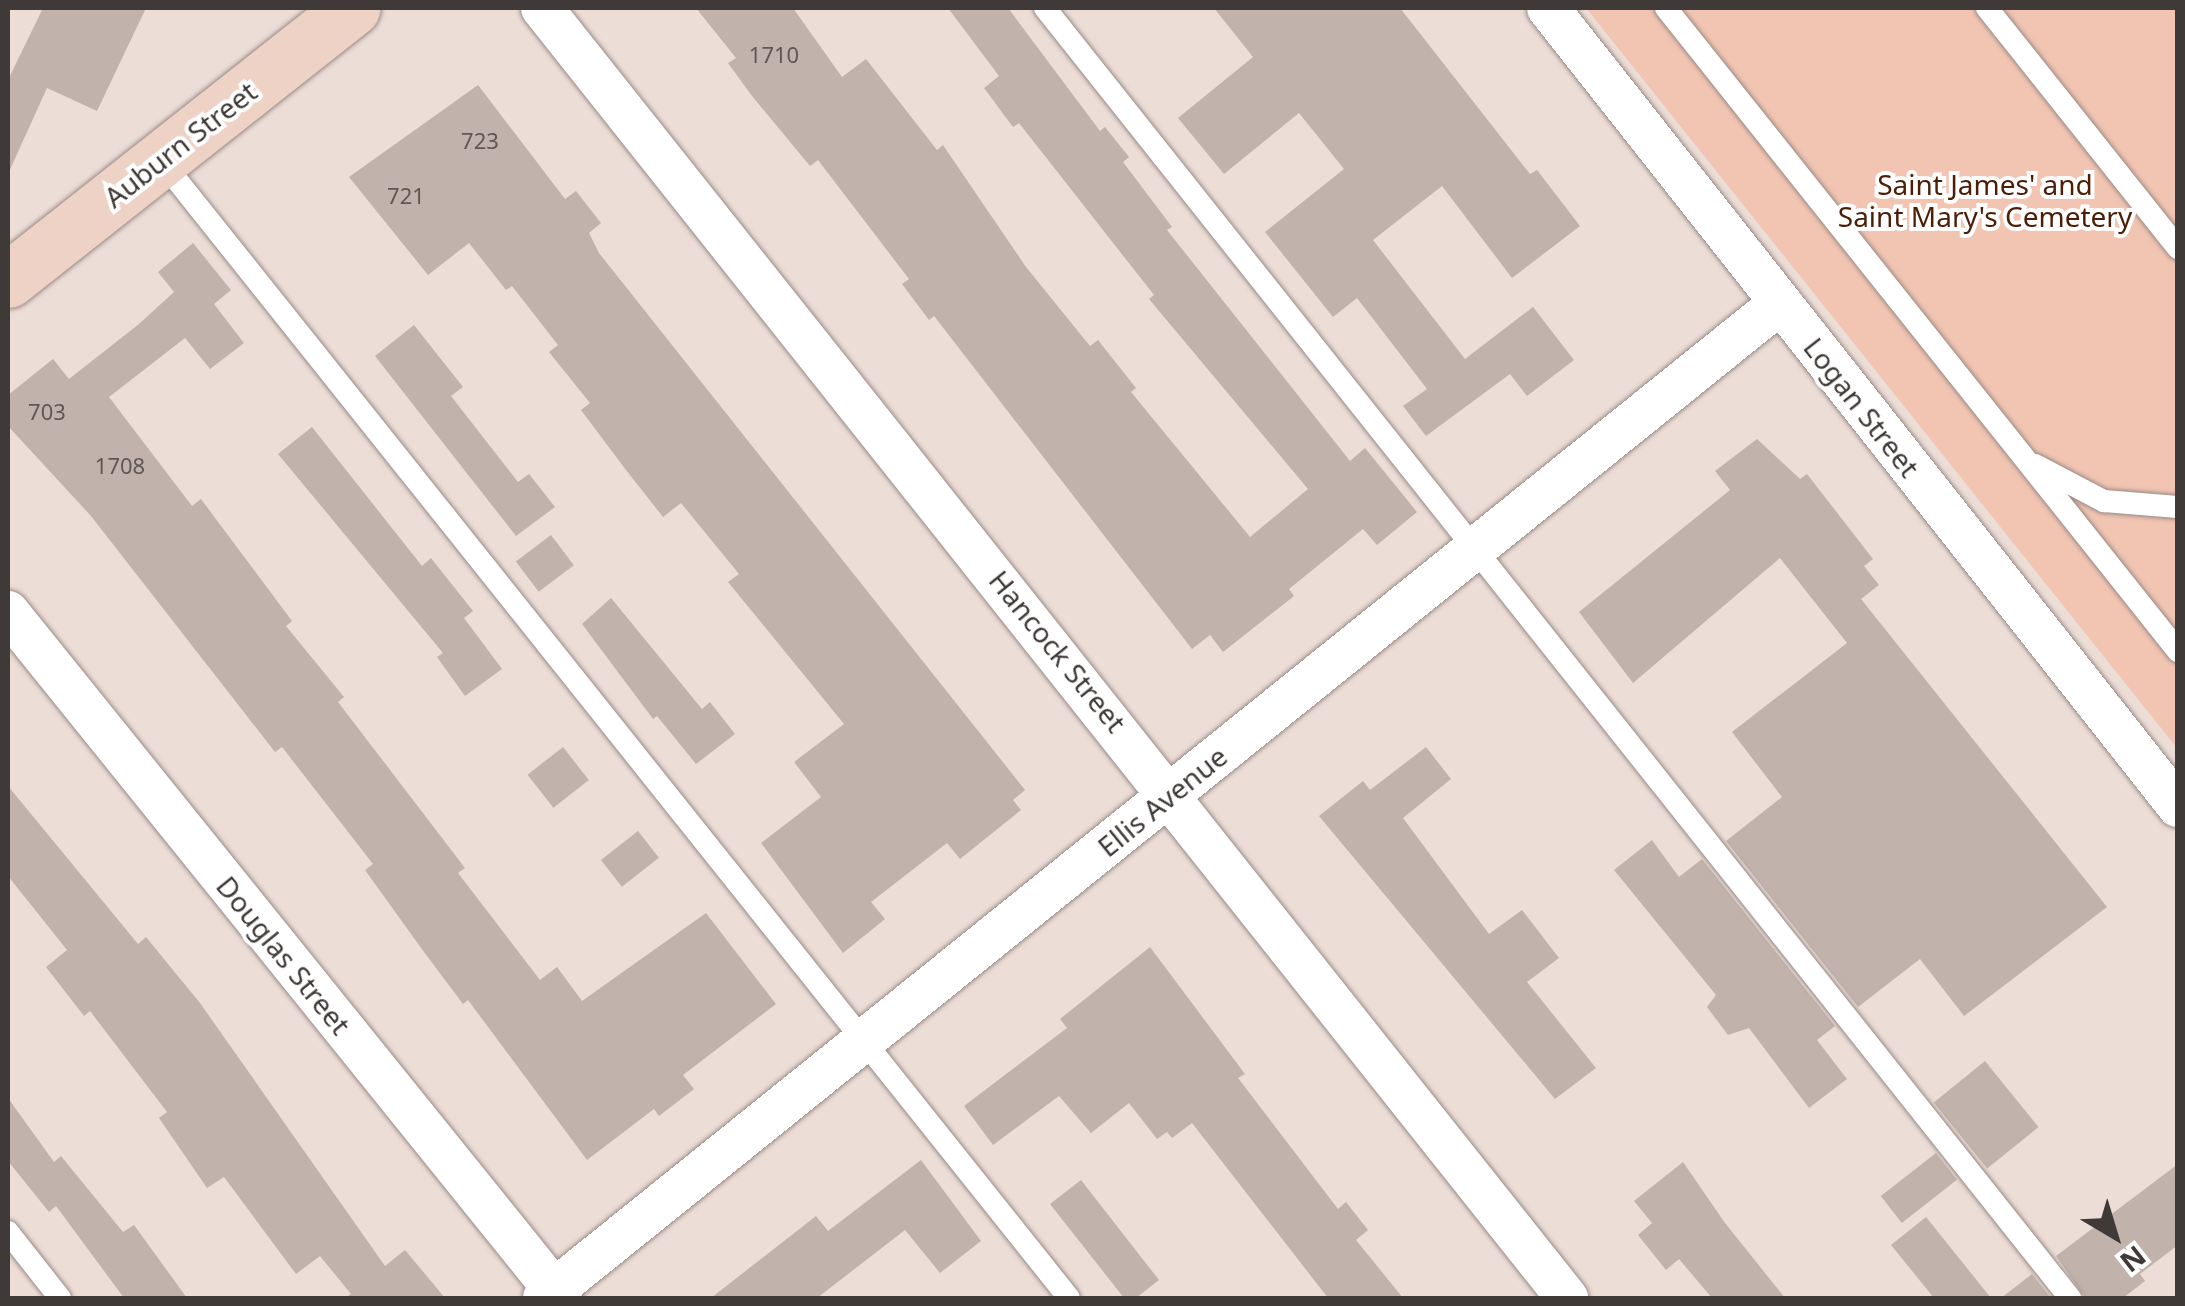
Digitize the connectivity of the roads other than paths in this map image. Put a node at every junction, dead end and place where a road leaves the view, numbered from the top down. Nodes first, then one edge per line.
1 (352, 8) edge
2 (542, 8) edge
3 (1045, 8) edge
4 (1548, 8) edge
5 (1666, 8) edge
6 (1988, 8) edge
7 (160, 159) junction
8 (2178, 248) edge
9 (8, 280) edge
10 (1780, 303) junction
11 (2026, 461) junction
12 (2178, 506) edge
13 (1475, 548) junction
14 (8, 612) edge
15 (2178, 651) edge
16 (1171, 793) junction
17 (2178, 806) edge
18 (864, 1040) junction
19 (8, 1232) edge
20 (553, 1296) edge
21 (60, 1298) edge
22 (1069, 1298) edge
23 (1568, 1298) edge
24 (2070, 1298) edge

1 - 7 main road, Auburn Street
2 - 16 street, Hancock Street
3 - 13 lane
4 - 10 street, Logan Street
5 - 11 lane
6 - 8 lane
7 - 9 main road, Auburn Street
7 - 18 lane
10 - 13 street, Ellis Avenue
10 - 17 street, Logan Street
11 - 12 lane
11 - 15 lane
13 - 16 street, Ellis Avenue
13 - 24 lane
14 - 20 street, Douglas Street
16 - 18 street, Ellis Avenue
16 - 23 street, Hancock Street
18 - 20 street, Ellis Avenue
18 - 22 lane
19 - 21 lane

